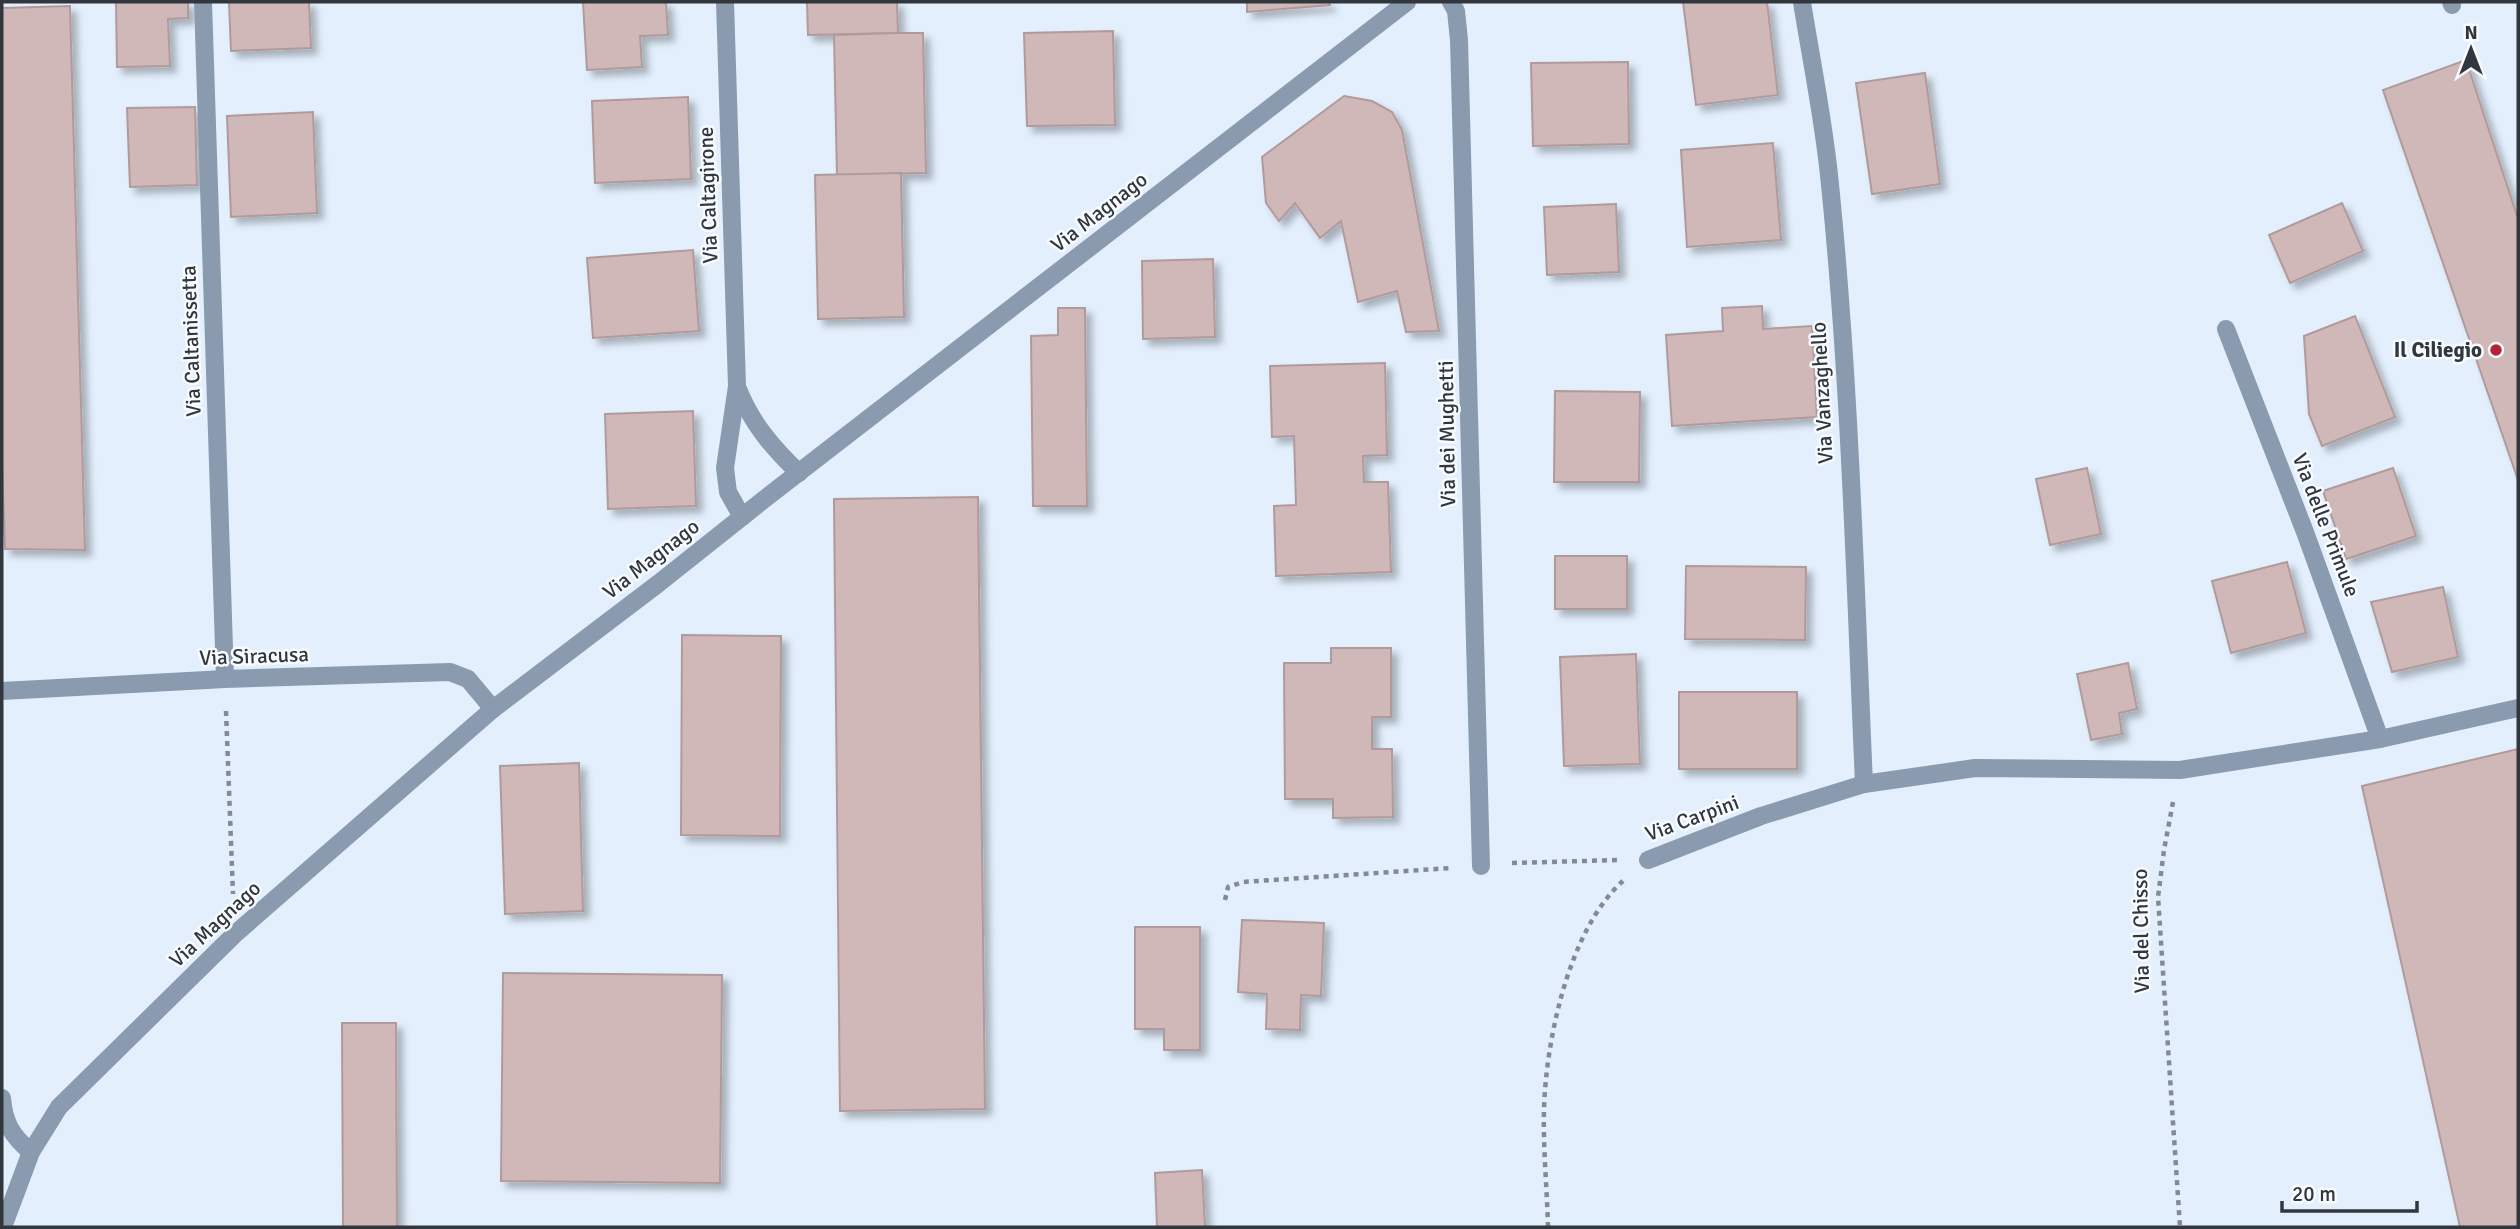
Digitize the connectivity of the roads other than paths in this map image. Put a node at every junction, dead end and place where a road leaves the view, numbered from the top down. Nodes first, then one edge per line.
1 (203, 2) edge
2 (725, 2) edge
3 (1407, 2) edge
4 (1451, 2) edge
5 (1802, 2) edge
6 (2226, 328) dead end
7 (737, 386) junction
8 (799, 473) junction
9 (742, 517) junction
10 (225, 679) junction
11 (2, 691) edge
12 (2518, 708) edge
13 (493, 709) junction
14 (2380, 739) junction
15 (1864, 784) junction
16 (1648, 860) road end
17 (1481, 866) road end
18 (2, 1098) edge
19 (31, 1152) junction
20 (3, 1227) edge

1 - 10 street, Via Caltanissetta
2 - 7 street, Via Caltagirone
3 - 8 street, Via Magnago
4 - 17 street, Via dei Mughetti
5 - 15 street, Via Vanzaghello
6 - 14 street, Via delle Primule
7 - 8 street, Via Caltagirone
7 - 9 street, Via Caltagirone
8 - 9 street, Via Magnago
9 - 13 street, Via Magnago
10 - 11 street, Via Siracusa
10 - 13 street, Via Siracusa
12 - 14 street
13 - 19 street, Via Magnago
14 - 15 street, Via Carpini
15 - 16 street, Via Carpini
18 - 19 street
19 - 20 street, Via Magnago

